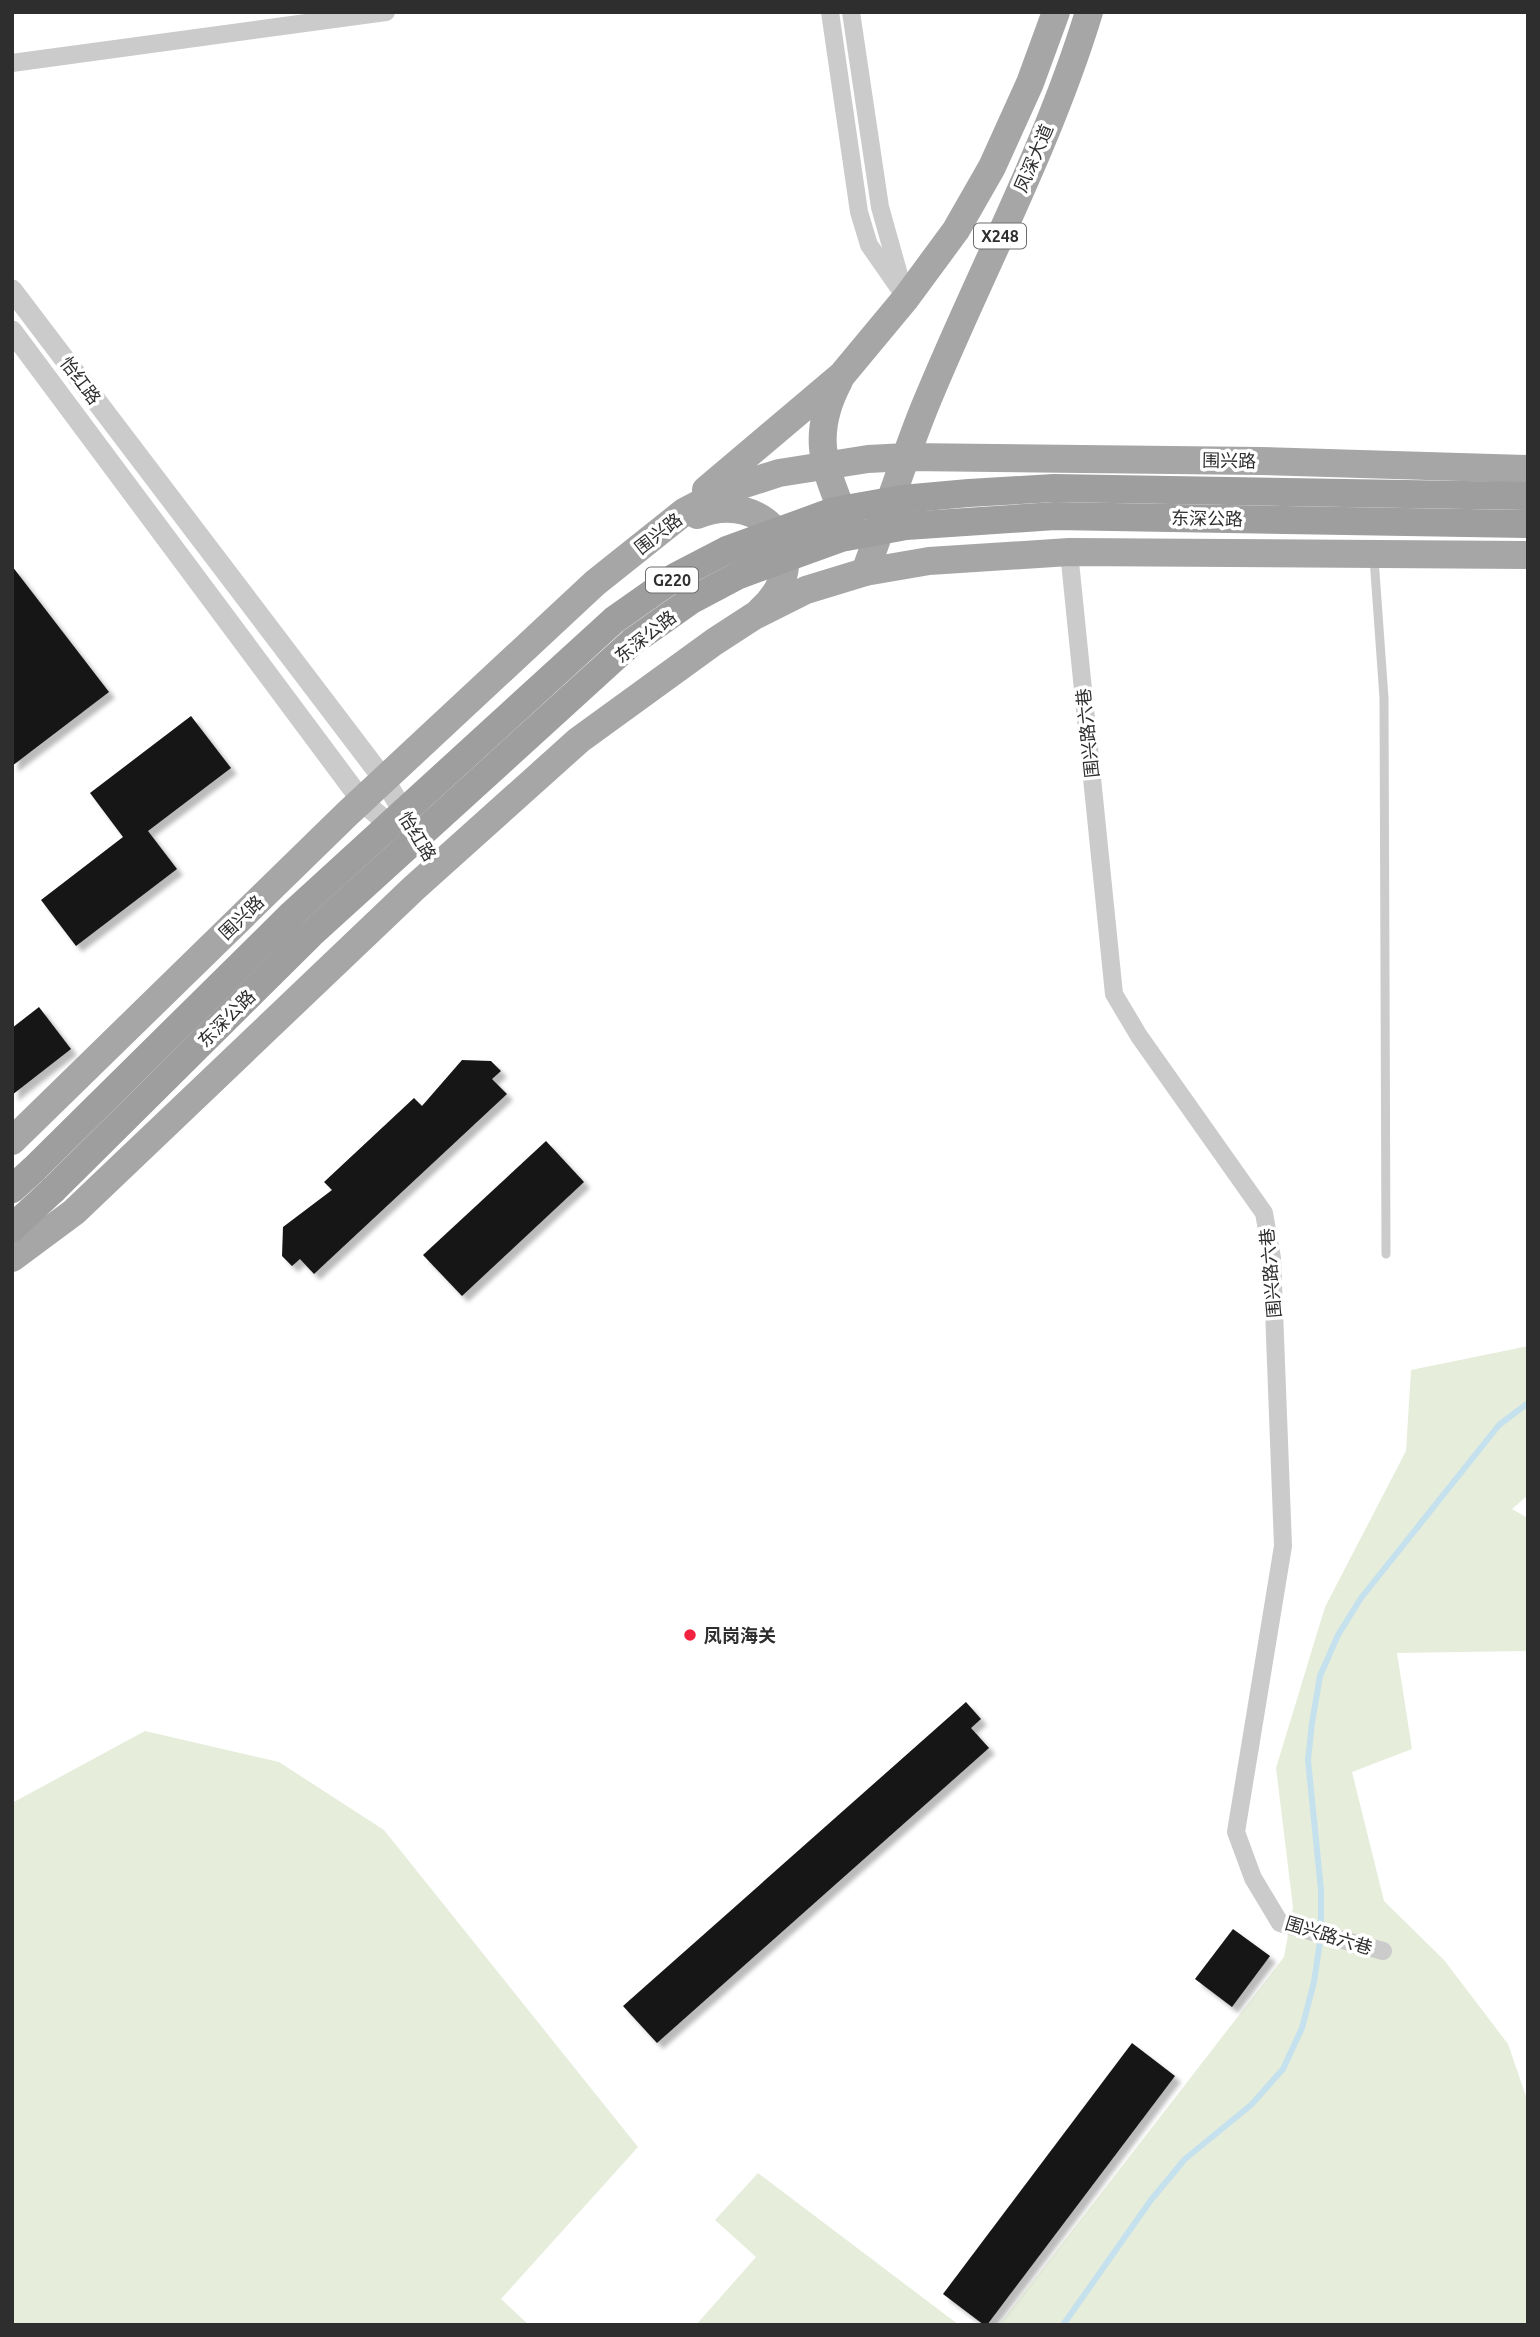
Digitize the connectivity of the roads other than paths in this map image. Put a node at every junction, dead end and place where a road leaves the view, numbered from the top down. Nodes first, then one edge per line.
1 (386, 12) edge
2 (830, 12) edge
3 (851, 12) edge
4 (1056, 12) edge
5 (1089, 12) edge
6 (12, 63) edge
7 (12, 290) edge
8 (906, 298) junction
9 (12, 331) edge
10 (842, 375) junction
11 (907, 457) junction
12 (824, 464) junction
13 (1528, 469) edge
14 (1528, 496) edge
15 (1528, 524) edge
16 (642, 544) junction
17 (1069, 552) junction
18 (1374, 553) junction
19 (1528, 555) edge
20 (865, 572) junction
21 (754, 616) junction
22 (385, 780) junction
23 (362, 801) junction
24 (437, 867) junction
25 (12, 1141) edge
26 (22, 1180) edge
27 (12, 1228) edge
28 (1386, 1254) dead end
29 (12, 1258) edge
30 (1383, 1951) dead end

1 - 6 street
2 - 8 street
3 - 8 street
4 - 8 main road, 凤深大道 / X248
5 - 11 main road, 凤深大道 / X248
7 - 22 street, 怡红路
8 - 10 main road, 凤深大道 / X248
9 - 23 street, 怡红路
10 - 12 main road, X248
10 - 16 main road
11 - 12 main road, 围兴路
11 - 13 main road, 围兴路
11 - 20 main road, X248
12 - 16 main road, 围兴路
12 - 20 main road, X248
14 - 26 highway, 东深公路 / G220, bridge
15 - 27 highway, 东深公路 / G220, bridge
16 - 21 main road
16 - 22 main road, 围兴路
17 - 18 main road
17 - 20 main road
17 - 30 street, 围兴路六巷
18 - 19 main road
18 - 28 lane
20 - 21 main road
21 - 24 main road
22 - 23 main road, 围兴路
22 - 24 street, 怡红路
23 - 24 street, 怡红路
23 - 25 main road, 围兴路
24 - 29 main road

